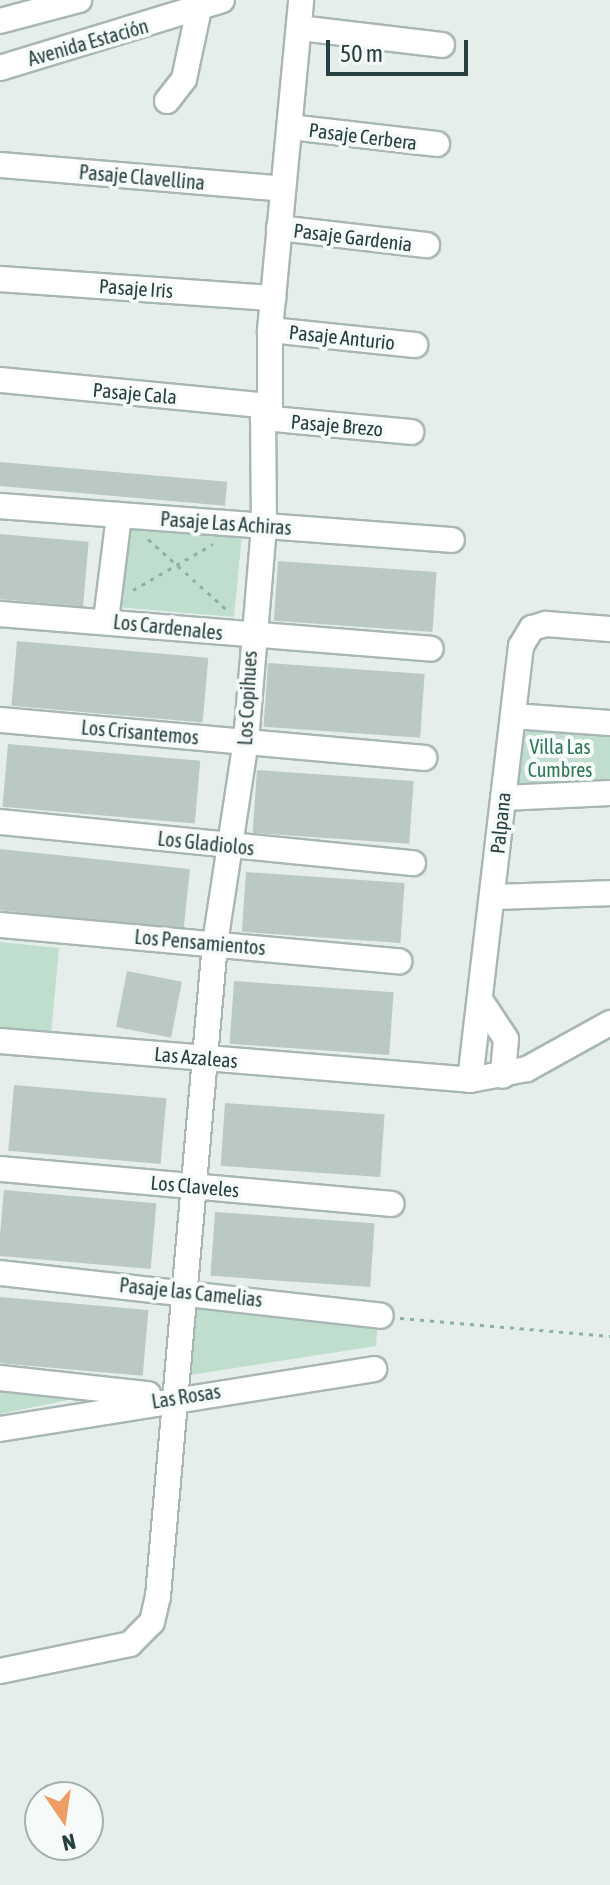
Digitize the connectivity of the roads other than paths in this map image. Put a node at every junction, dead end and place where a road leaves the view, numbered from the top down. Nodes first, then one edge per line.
1 (79, 0) edge
2 (301, 0) edge
3 (211, 5) edge
4 (0, 21) edge
5 (300, 28) junction
6 (442, 45) dead end
7 (0, 68) edge
8 (167, 101) dead end
9 (290, 127) junction
10 (437, 144) dead end
11 (0, 165) edge
12 (283, 189) junction
13 (279, 228) junction
14 (427, 245) dead end
15 (0, 279) edge
16 (273, 298) junction
17 (270, 330) junction
18 (415, 345) dead end
19 (0, 380) edge
20 (266, 412) junction
21 (411, 432) dead end
22 (0, 506) edge
23 (119, 515) junction
24 (264, 526) junction
25 (452, 540) dead end
26 (0, 614) edge
27 (106, 620) junction
28 (610, 629) edge
29 (250, 636) junction
30 (431, 649) dead end
31 (513, 716) junction
32 (0, 720) edge
33 (610, 723) edge
34 (246, 741) junction
35 (424, 758) dead end
36 (610, 793) edge
37 (503, 798) junction
38 (0, 822) edge
39 (235, 846) junction
40 (413, 863) dead end
41 (610, 893) edge
42 (492, 897) junction
43 (0, 925) edge
44 (215, 943) junction
45 (399, 961) dead end
46 (481, 1001) junction
47 (610, 1023) edge
48 (0, 1041) edge
49 (205, 1057) junction
50 (503, 1076) junction
51 (470, 1080) junction
52 (0, 1169) edge
53 (193, 1186) junction
54 (391, 1204) dead end
55 (0, 1273) edge
56 (184, 1289) junction
57 (381, 1316) road end
58 (374, 1369) dead end
59 (0, 1378) edge
60 (174, 1397) junction
61 (0, 1429) edge
62 (0, 1671) edge

1 - 4 street
2 - 5 street, Los Copihues
3 - 7 street, Avenida Estación
3 - 8 street
5 - 6 street
5 - 9 street, Los Copihues
9 - 10 street, Pasaje Cerbera
9 - 12 street, Los Copihues
11 - 12 street, Pasaje Clavellina
12 - 13 street, Los Copihues
13 - 14 street, Pasaje Gardenia
13 - 16 street, Los Copihues
15 - 16 street, Pasaje Iris
16 - 17 street, Los Copihues
17 - 18 street, Pasaje Anturio
17 - 20 street, Los Copihues
19 - 20 street, Pasaje Cala
20 - 21 street, Pasaje Brezo
20 - 24 street, Los Copihues
22 - 23 street, Pasaje Las Achiras
23 - 24 street, Pasaje Las Achiras
23 - 27 street
24 - 25 street, Pasaje Las Achiras
24 - 29 street, Los Copihues
26 - 27 street, Los Cardenales
27 - 29 street, Los Cardenales
28 - 31 street, Palpana
29 - 30 street, Los Cardenales
29 - 34 street, Los Copihues
31 - 33 street
31 - 37 street, Palpana
32 - 34 street, Los Crisantemos
34 - 35 street, Los Crisantemos
34 - 39 street, Los Copihues
36 - 37 street
37 - 42 street, Palpana
38 - 39 street, Los Gladiolos
39 - 40 street, Los Gladiolos
39 - 44 street, Los Copihues
41 - 42 street
42 - 46 street, Palpana
43 - 44 street, Los Pensamientos
44 - 45 street, Los Pensamientos
44 - 49 street, Los Copihues
46 - 50 street
46 - 51 street, Palpana
47 - 50 street, Las Azaleas
48 - 49 street, Las Azaleas
49 - 51 street, Las Azaleas
49 - 53 street, Los Copihues
50 - 51 street, Las Azaleas
52 - 53 street, Los Claveles
53 - 54 street, Los Claveles
53 - 56 street, Los Copihues
55 - 56 street, Pasaje las Camelias
56 - 57 street, Pasaje las Camelias
56 - 60 street, Los Copihues
58 - 60 street, Las Rosas
59 - 60 street
60 - 61 street, Las Rosas
60 - 62 street, Los Copihues

